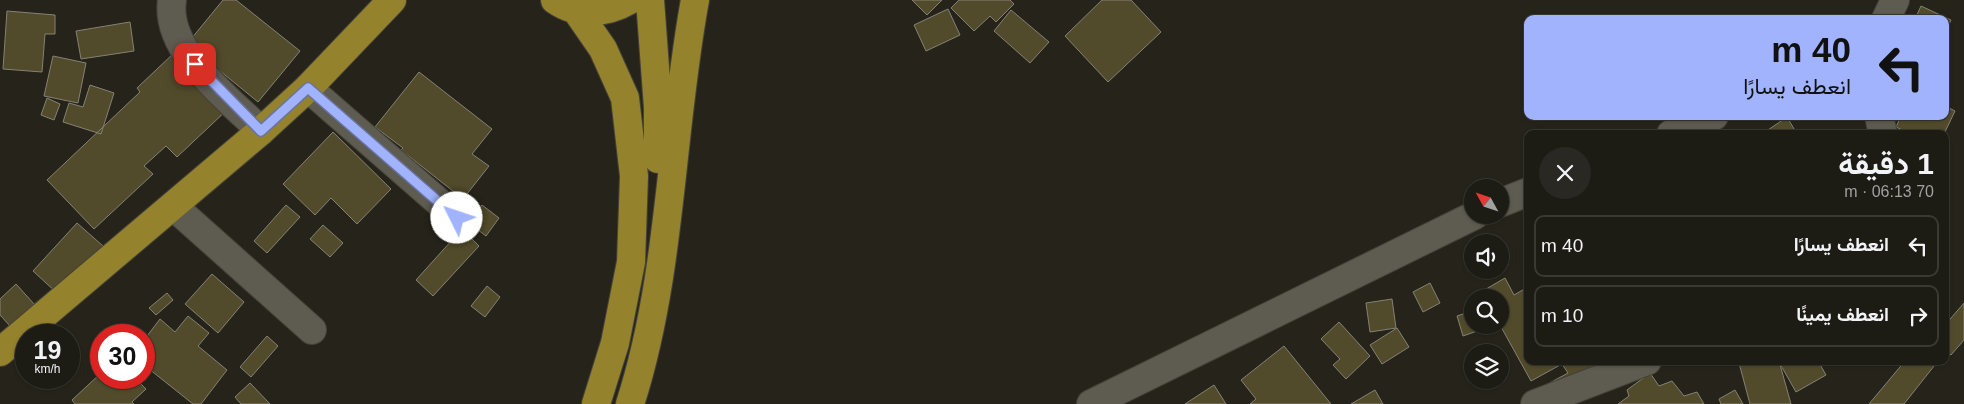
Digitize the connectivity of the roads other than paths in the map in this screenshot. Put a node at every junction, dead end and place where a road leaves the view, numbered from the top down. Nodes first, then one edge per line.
1 (172, 0) edge
2 (630, 0) edge
3 (650, 0) edge
4 (695, 0) edge
5 (1895, 0) edge
6 (392, 1) edge
7 (566, 5) edge
8 (1888, 15) edge
9 (308, 88) junction
10 (1704, 120) edge
11 (1681, 130) edge
12 (261, 131) junction
13 (1524, 194) edge
14 (1509, 199) edge
15 (173, 206) junction
16 (457, 218) dead end
17 (1464, 220) edge
18 (659, 281) junction
19 (312, 330) dead end
20 (3, 347) edge
21 (1637, 365) edge
22 (596, 404) edge
23 (630, 404) edge
24 (1091, 404) edge
25 (1535, 404) edge

1 - 12 street
2 - 7 highway
3 - 18 highway
4 - 18 highway
5 - 8 street
6 - 9 highway
7 - 22 highway
9 - 12 highway
9 - 16 street
10 - 11 street
12 - 15 highway
13 - 14 street
15 - 19 street
15 - 20 highway
17 - 24 street
18 - 23 highway
21 - 25 street

